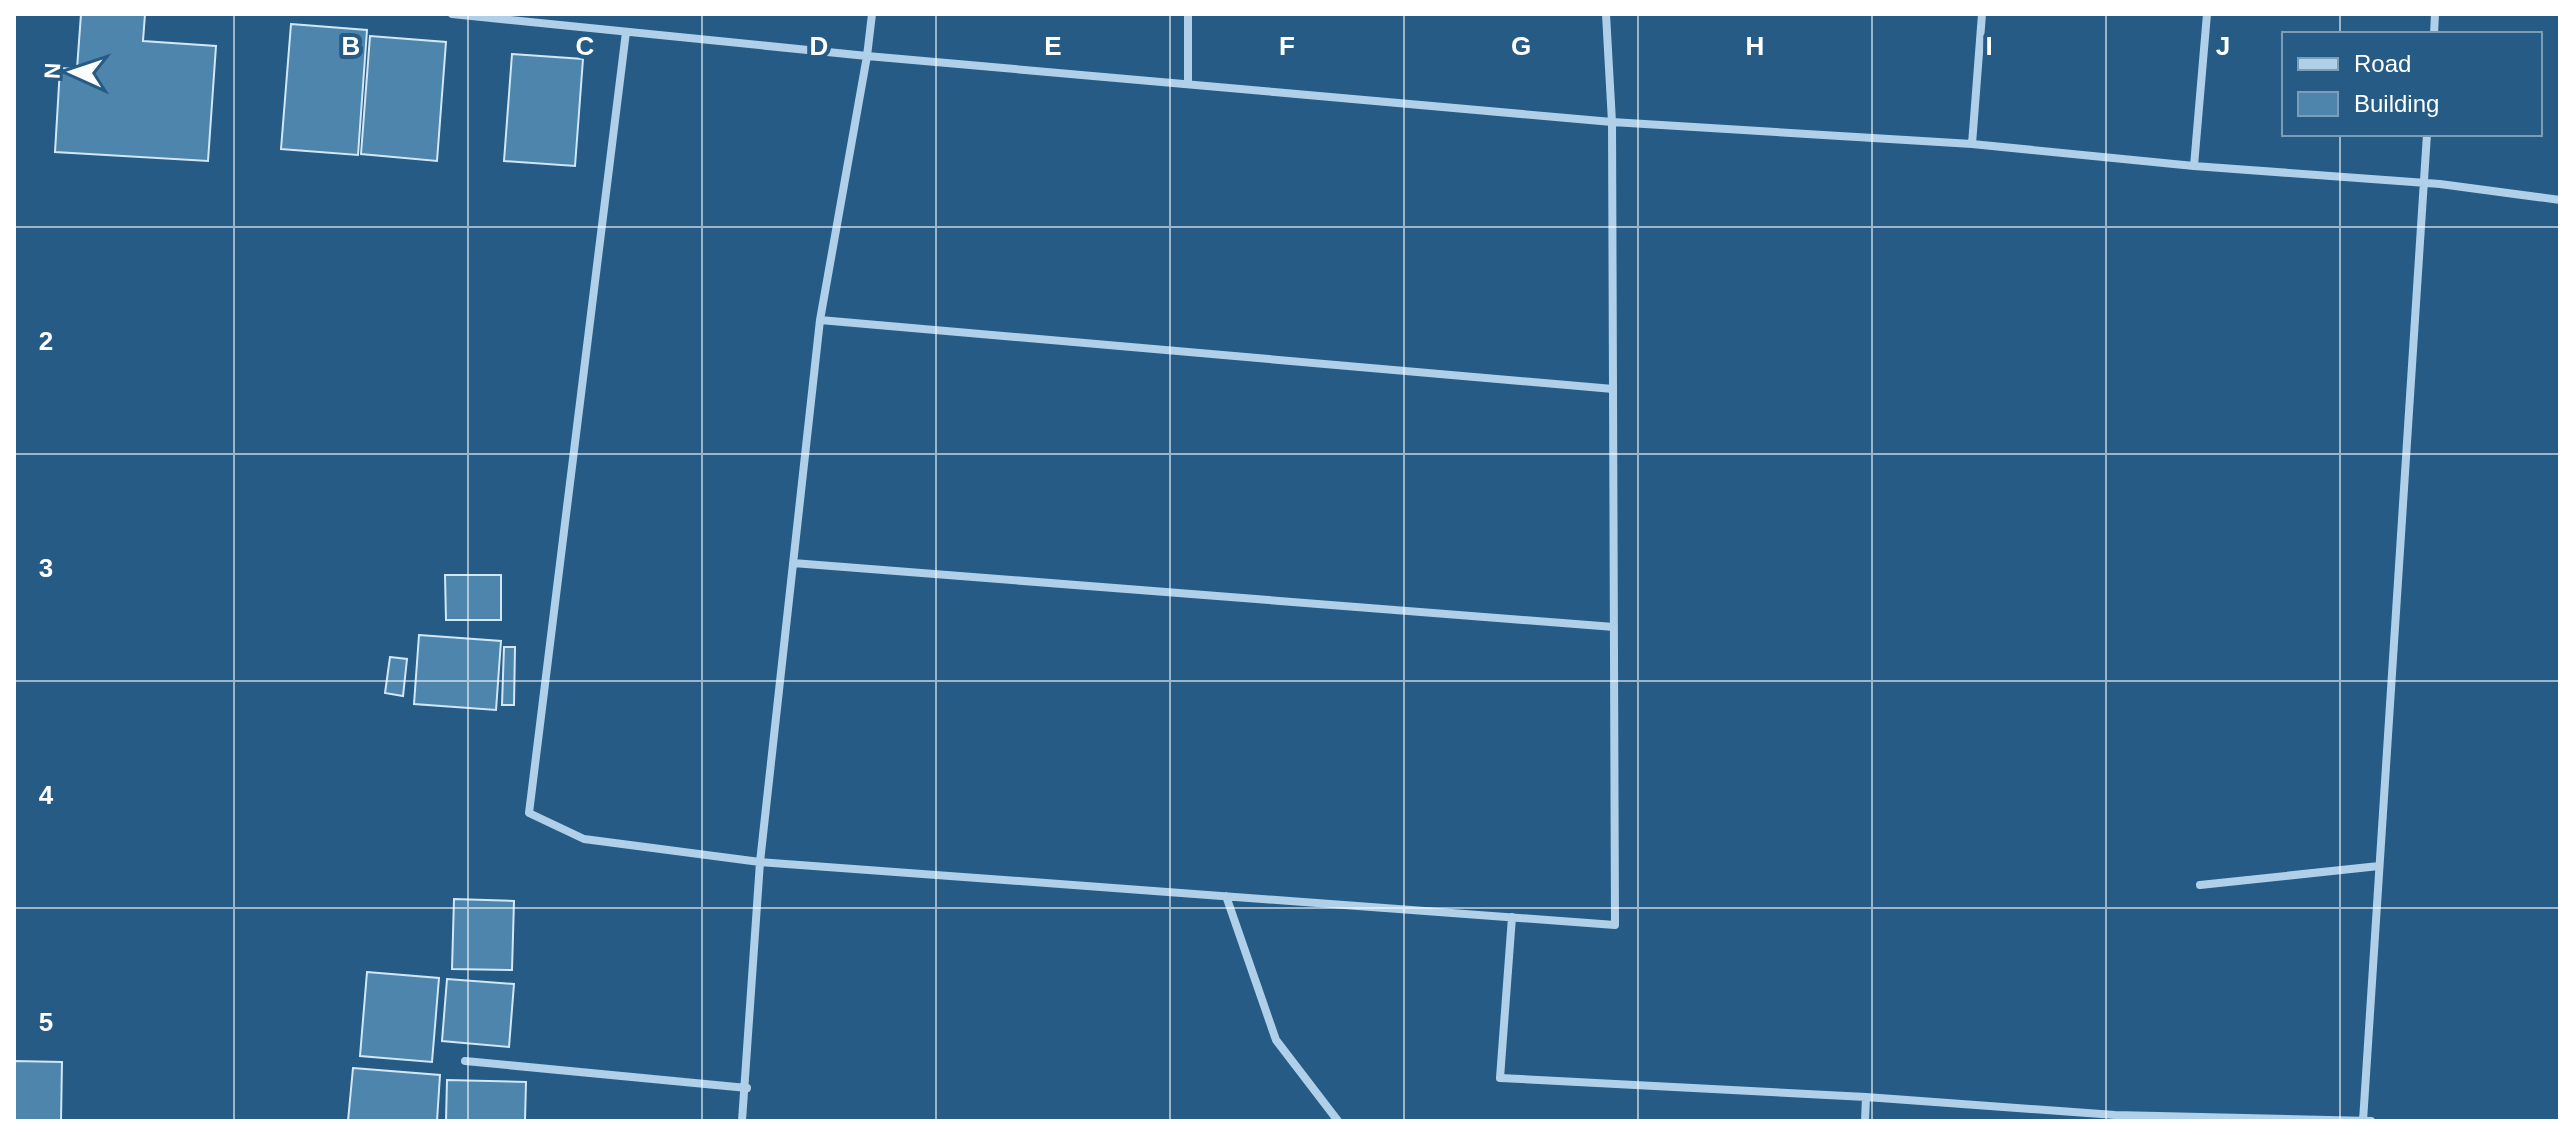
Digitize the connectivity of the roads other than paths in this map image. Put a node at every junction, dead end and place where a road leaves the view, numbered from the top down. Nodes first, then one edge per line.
1 (452, 14) edge
2 (872, 14) edge
3 (1188, 14) edge
4 (1606, 14) edge
5 (1982, 14) edge
6 (2207, 14) edge
7 (626, 32) junction
8 (867, 56) junction
9 (1188, 84) junction
10 (1612, 122) junction
11 (2427, 136) edge
12 (1972, 144) junction
13 (2194, 166) junction
14 (2423, 183) junction
15 (2560, 200) edge
16 (820, 320) junction
17 (1613, 389) junction
18 (793, 563) junction
19 (1614, 627) junction
20 (760, 862) junction
21 (2379, 866) junction
22 (2200, 885) dead end
23 (1226, 896) junction
24 (1512, 917) junction
25 (465, 1061) dead end
26 (747, 1088) junction
27 (1866, 1097) junction
28 (2115, 1118) edge
29 (742, 1121) edge
30 (1338, 1121) edge
31 (1865, 1121) edge
32 (2363, 1121) edge
33 (2371, 1121) edge

1 - 7 street
2 - 8 street
3 - 9 street
4 - 10 street
5 - 12 street
6 - 13 street
7 - 8 street
7 - 20 street
8 - 9 street
8 - 16 street
9 - 10 street
10 - 12 street
10 - 17 street
11 - 14 street
12 - 13 street
13 - 14 street
14 - 15 street
14 - 21 street
16 - 17 street
16 - 18 street
17 - 19 street
18 - 19 street
18 - 20 street
19 - 24 street
20 - 23 street
20 - 26 street
21 - 22 street
21 - 32 street
23 - 24 street
23 - 30 street
24 - 27 street
25 - 26 street
26 - 29 street
27 - 28 street
27 - 31 street
28 - 32 street
32 - 33 street

